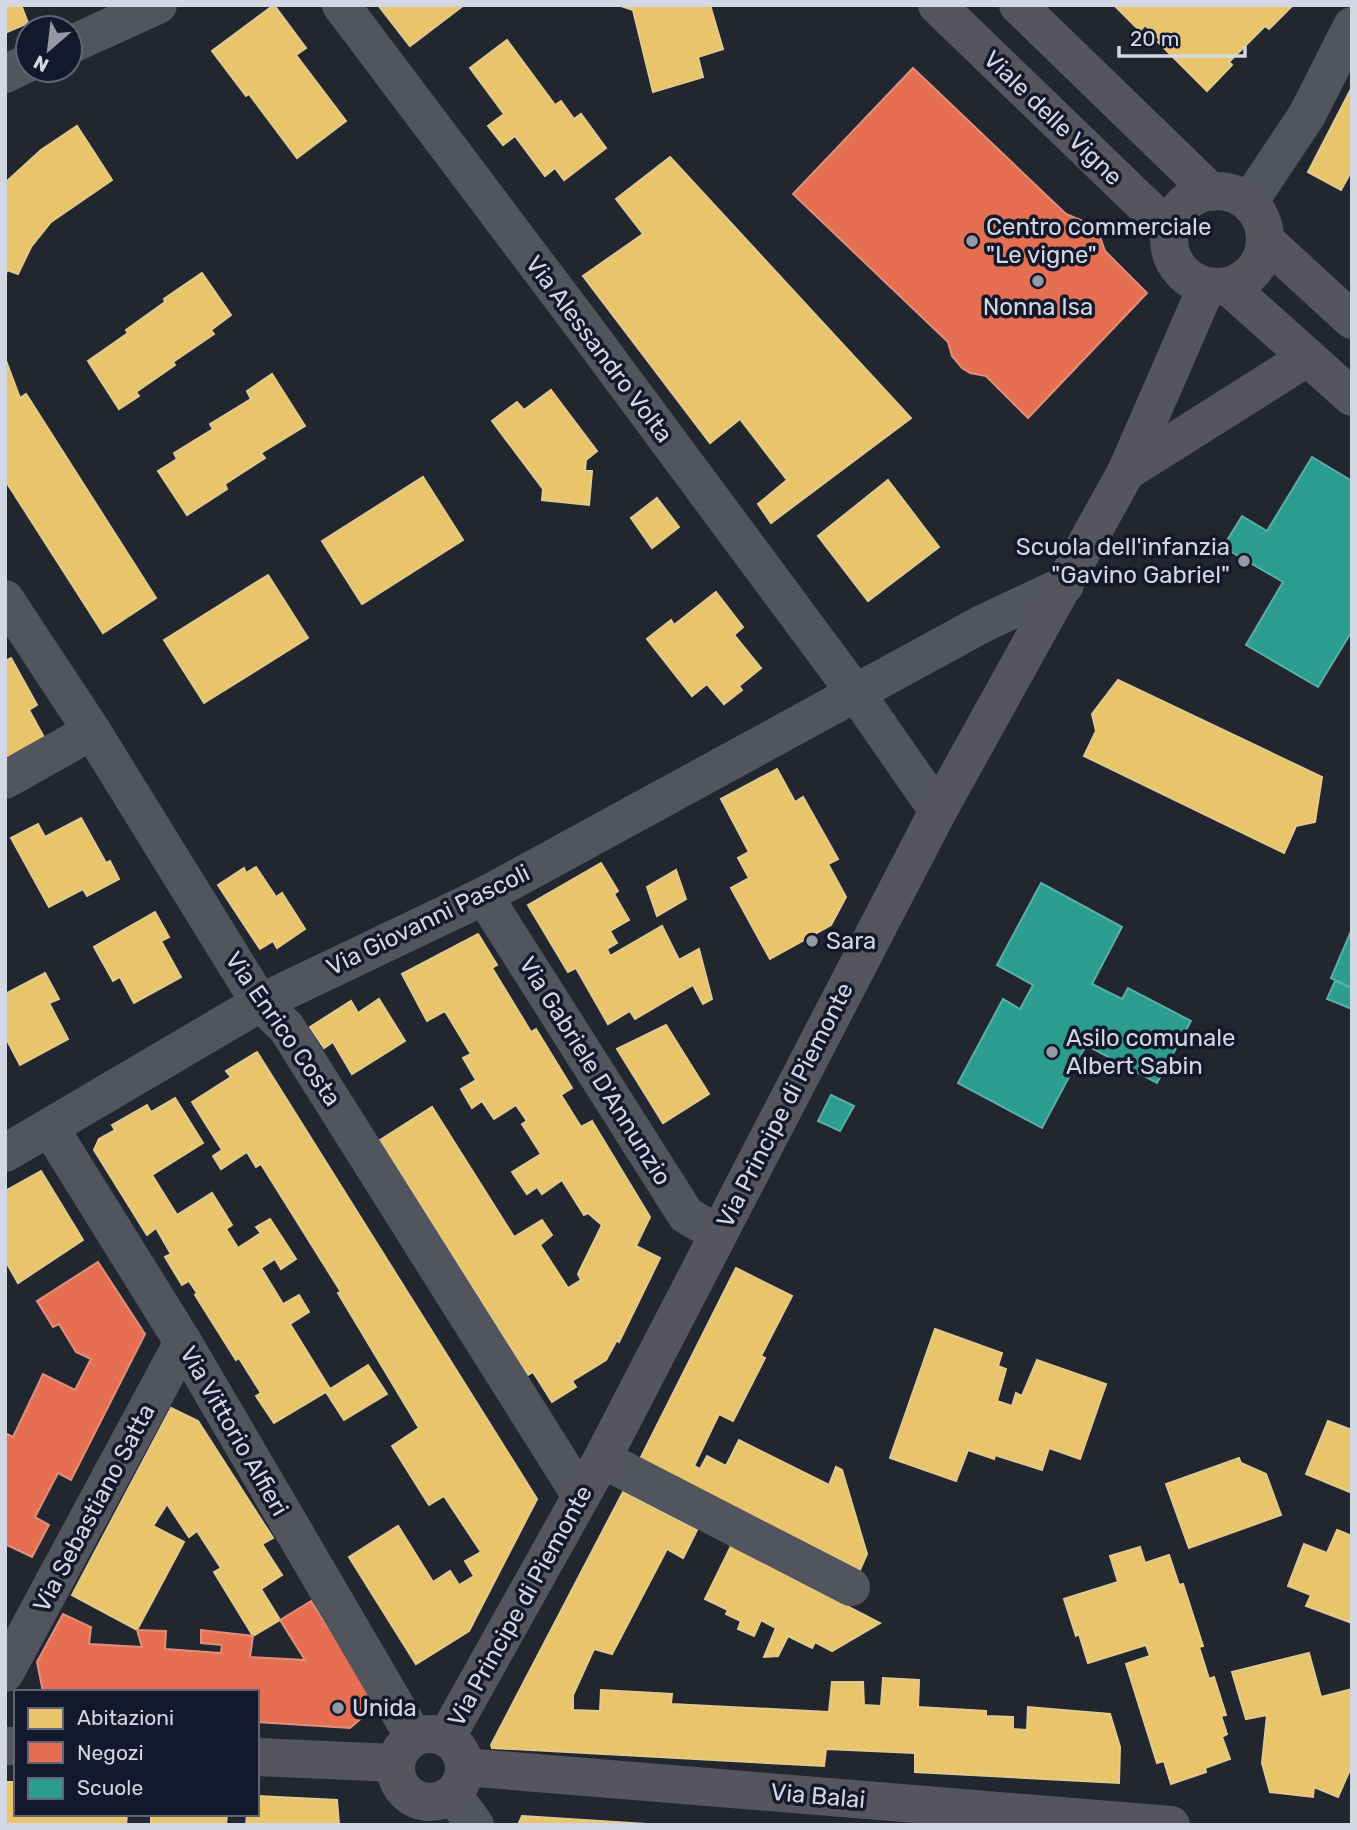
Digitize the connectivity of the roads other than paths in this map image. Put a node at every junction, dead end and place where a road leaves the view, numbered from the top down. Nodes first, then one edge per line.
1 (158, 5) edge
2 (341, 5) edge
3 (937, 5) edge
4 (1017, 5) edge
5 (1352, 26) edge
6 (84, 38) edge
7 (1211, 192) junction
8 (1249, 202) junction
9 (1170, 230) junction
10 (1266, 241) junction
11 (1217, 286) junction
12 (1352, 320) edge
13 (1308, 357) junction
14 (1352, 397) edge
15 (1126, 472) junction
16 (1065, 585) junction
17 (5, 599) edge
18 (855, 694) junction
19 (92, 731) junction
20 (5, 780) edge
21 (938, 811) junction
22 (484, 896) junction
23 (260, 1003) junction
24 (50, 1128) junction
25 (5, 1153) edge
26 (718, 1234) junction
27 (183, 1342) junction
28 (602, 1459) junction
29 (582, 1496) junction
30 (851, 1587) dead end
31 (5, 1673) edge
32 (259, 1757) edge
33 (432, 1775) edge
34 (475, 1825) edge
35 (1171, 1825) edge

1 - 6 street
2 - 18 street, Via Alessandro Volta
3 - 9 street, Viale delle Vigne
4 - 7 street
5 - 8 street
7 - 8 street
7 - 9 street
8 - 10 street
9 - 11 street
10 - 11 street
10 - 12 street
11 - 13 street
11 - 15 street, Via Principe di Piemonte
13 - 14 street
13 - 15 street, Via Principe di Piemonte
15 - 16 street, Via Principe di Piemonte
16 - 18 street, Via Giovanni Pascoli
16 - 21 street, Via Principe di Piemonte
17 - 19 street, Via Enrico Costa
18 - 21 street
18 - 22 street, Via Giovanni Pascoli
19 - 20 street
19 - 23 street, Via Enrico Costa
21 - 26 street, Via Principe di Piemonte
22 - 23 street, Via Giovanni Pascoli
22 - 26 street, Via Gabriele D'Annunzio
23 - 24 street, Via Giovanni Pascoli
23 - 29 street, Via Enrico Costa
24 - 25 street, Via Giovanni Pascoli
24 - 27 street, Via Vittorio Alfieri
26 - 28 street, Via Principe di Piemonte
27 - 31 street, Via Sebastiano Satta
27 - 33 street, Via Vittorio Alfieri
28 - 29 street, Via Principe di Piemonte
28 - 30 street
29 - 33 street, Via Principe di Piemonte
32 - 33 street, Via Balai
33 - 34 street, Via Vittorio Alfieri
33 - 35 street, Via Balai

